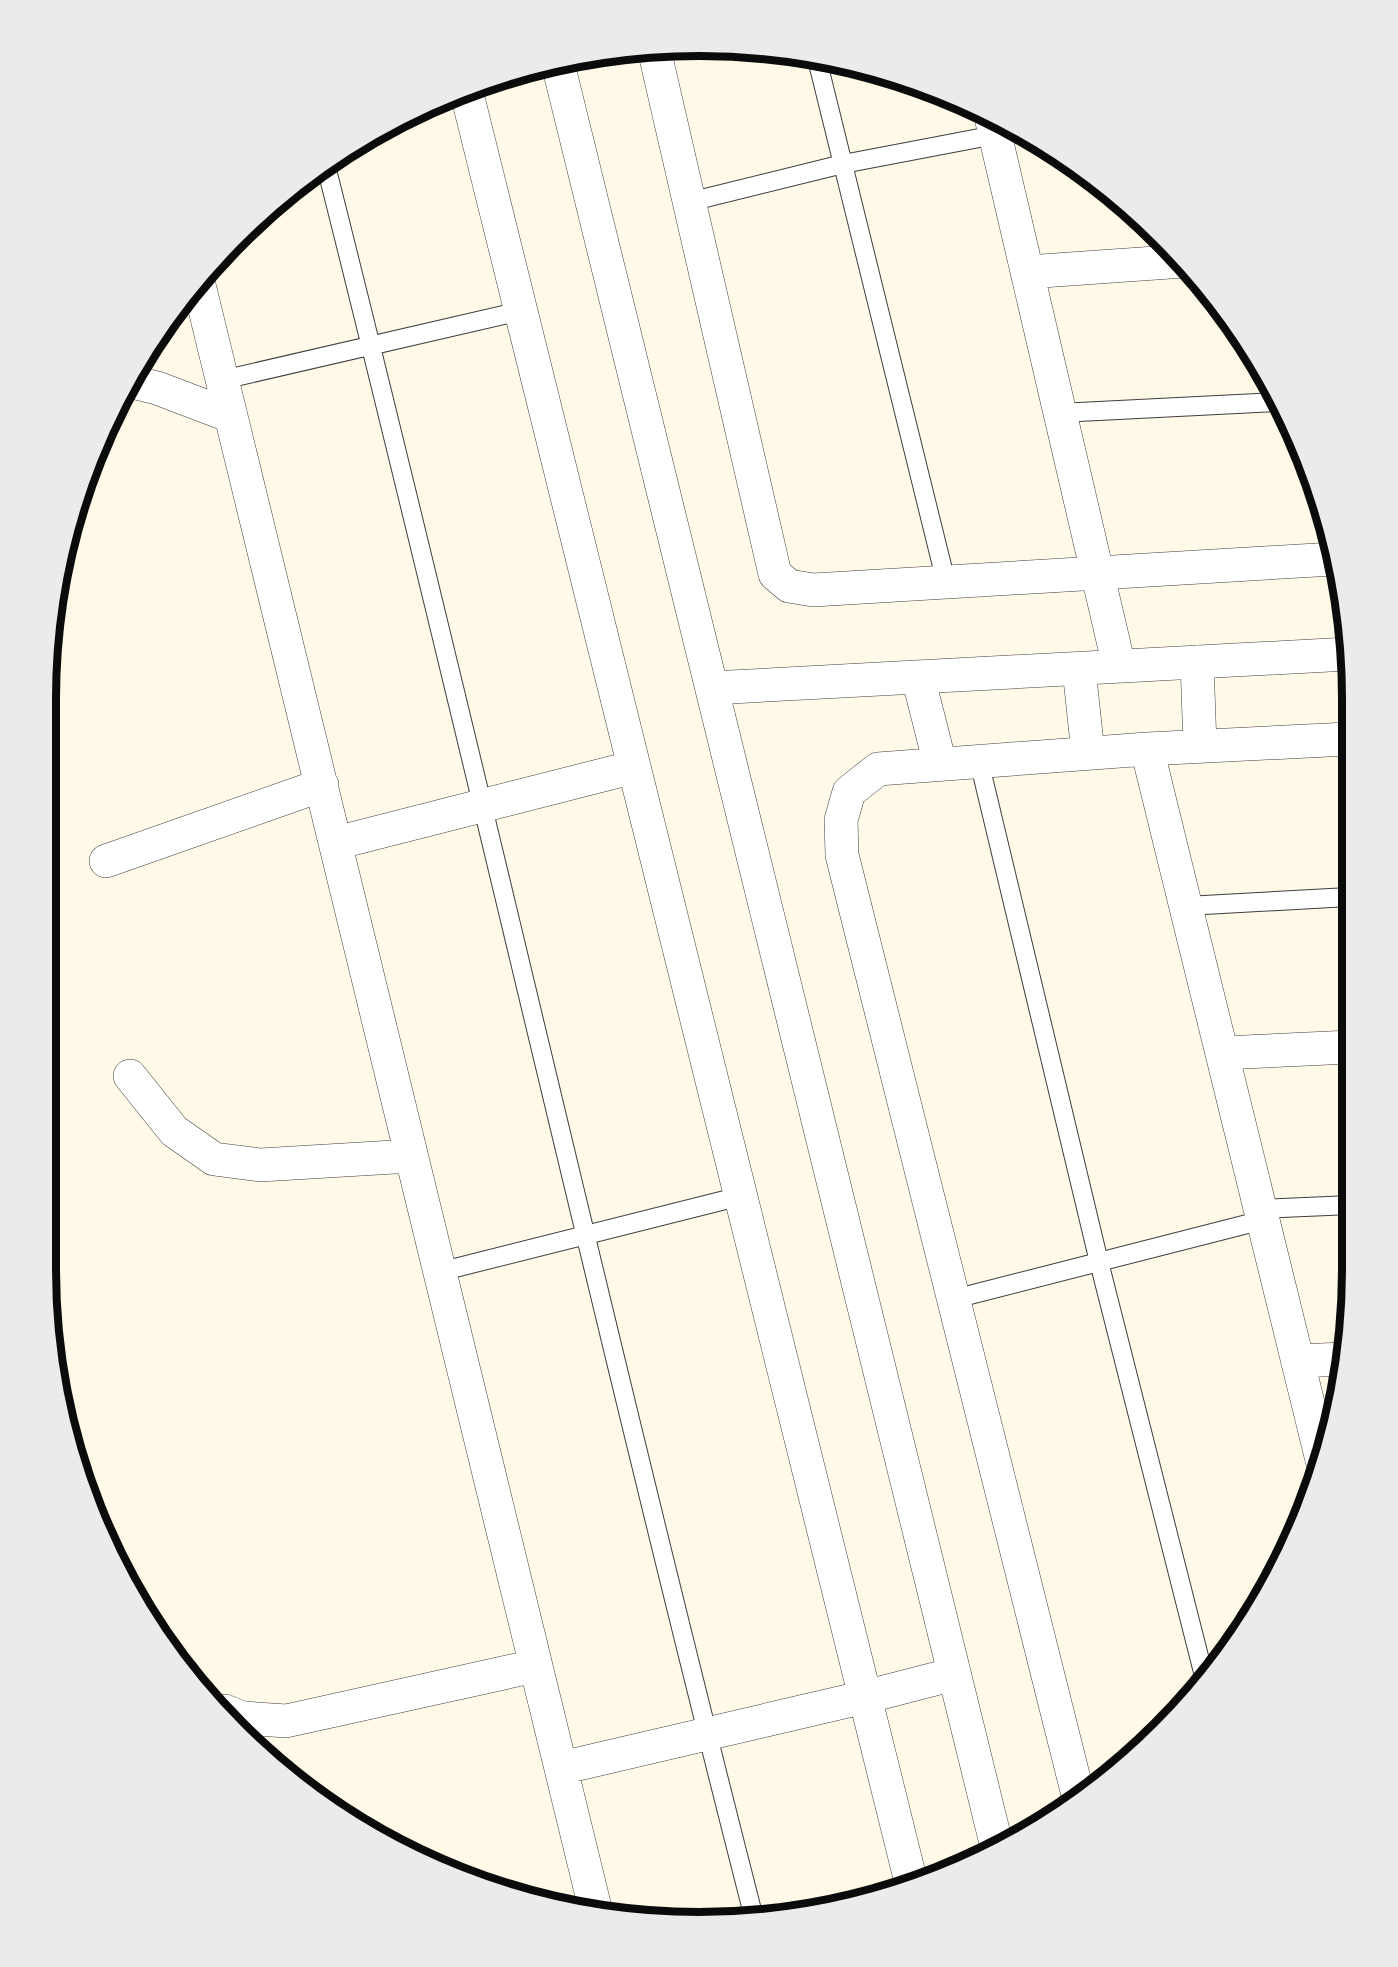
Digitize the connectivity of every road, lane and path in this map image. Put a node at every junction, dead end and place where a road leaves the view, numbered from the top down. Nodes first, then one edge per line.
1 (656, 57) edge
2 (820, 67) edge
3 (560, 71) edge
4 (468, 99) edge
5 (989, 125) edge
6 (993, 127) edge
7 (843, 164) junction
8 (328, 173) edge
9 (689, 202) junction
10 (1171, 262) edge
11 (1026, 272) junction
12 (201, 292) edge
13 (521, 311) junction
14 (371, 346) junction
15 (222, 380) junction
16 (138, 384) edge
17 (1270, 402) edge
18 (1059, 413) junction
19 (231, 416) junction
20 (1327, 559) edge
21 (1096, 573) junction
22 (946, 582) junction
23 (1341, 654) edge
24 (1197, 662) junction
25 (1119, 666) junction
26 (1079, 669) junction
27 (918, 677) junction
28 (712, 688) junction
29 (1342, 739) edge
30 (1200, 746) junction
31 (1147, 749) junction
32 (1088, 753) junction
33 (979, 761) junction
34 (940, 764) junction
35 (634, 767) junction
36 (322, 785) junction
37 (484, 805) junction
38 (336, 843) junction
39 (106, 861) dead end
40 (1342, 897) edge
41 (1185, 906) junction
42 (1342, 1047) edge
43 (1222, 1053) junction
44 (130, 1076) dead end
45 (411, 1156) junction
46 (741, 1196) junction
47 (1342, 1206) edge
48 (1262, 1215) junction
49 (587, 1235) junction
50 (1100, 1262) junction
51 (439, 1272) junction
52 (954, 1299) junction
53 (1336, 1359) edge
54 (1298, 1361) junction
55 (1318, 1444) edge
56 (535, 1665) junction
57 (1202, 1669) edge
58 (954, 1674) junction
59 (865, 1697) junction
60 (237, 1716) edge
61 (707, 1734) junction
62 (561, 1768) junction
63 (1077, 1789) edge
64 (998, 1837) edge
65 (909, 1876) edge
66 (593, 1902) edge
67 (752, 1909) edge

1 - 9 street
2 - 7 lane
3 - 28 street
4 - 13 street
5 - 7 lane
6 - 11 street
7 - 9 lane
7 - 22 lane
8 - 14 lane
9 - 22 street
10 - 11 street
11 - 18 street
12 - 15 street
13 - 14 lane
13 - 35 street
14 - 15 lane
14 - 37 lane
15 - 19 street
16 - 19 street
17 - 18 lane
18 - 21 street
19 - 36 street
20 - 21 street
21 - 22 street
21 - 25 street
23 - 24 street
24 - 25 street
24 - 30 street
25 - 26 street
26 - 27 street
26 - 32 street
27 - 28 street
27 - 34 street
28 - 58 street
29 - 30 street
30 - 31 street
31 - 32 street
31 - 41 street
32 - 33 street
33 - 34 street
33 - 50 lane
34 - 52 street
35 - 37 street
35 - 46 street
36 - 38 street
36 - 39 street
37 - 38 street
37 - 49 lane
38 - 45 street
40 - 41 lane
41 - 43 street
42 - 43 street
43 - 48 street
44 - 45 street
45 - 51 street
46 - 49 lane
46 - 59 street
47 - 48 lane
48 - 50 lane
48 - 54 street
49 - 51 lane
49 - 61 lane
50 - 52 lane
50 - 57 lane
51 - 56 street
52 - 63 street
53 - 54 street
54 - 55 street
56 - 60 street
56 - 62 street
58 - 59 street
58 - 64 street
59 - 61 street
59 - 65 street
61 - 62 street
61 - 67 lane
62 - 66 street

